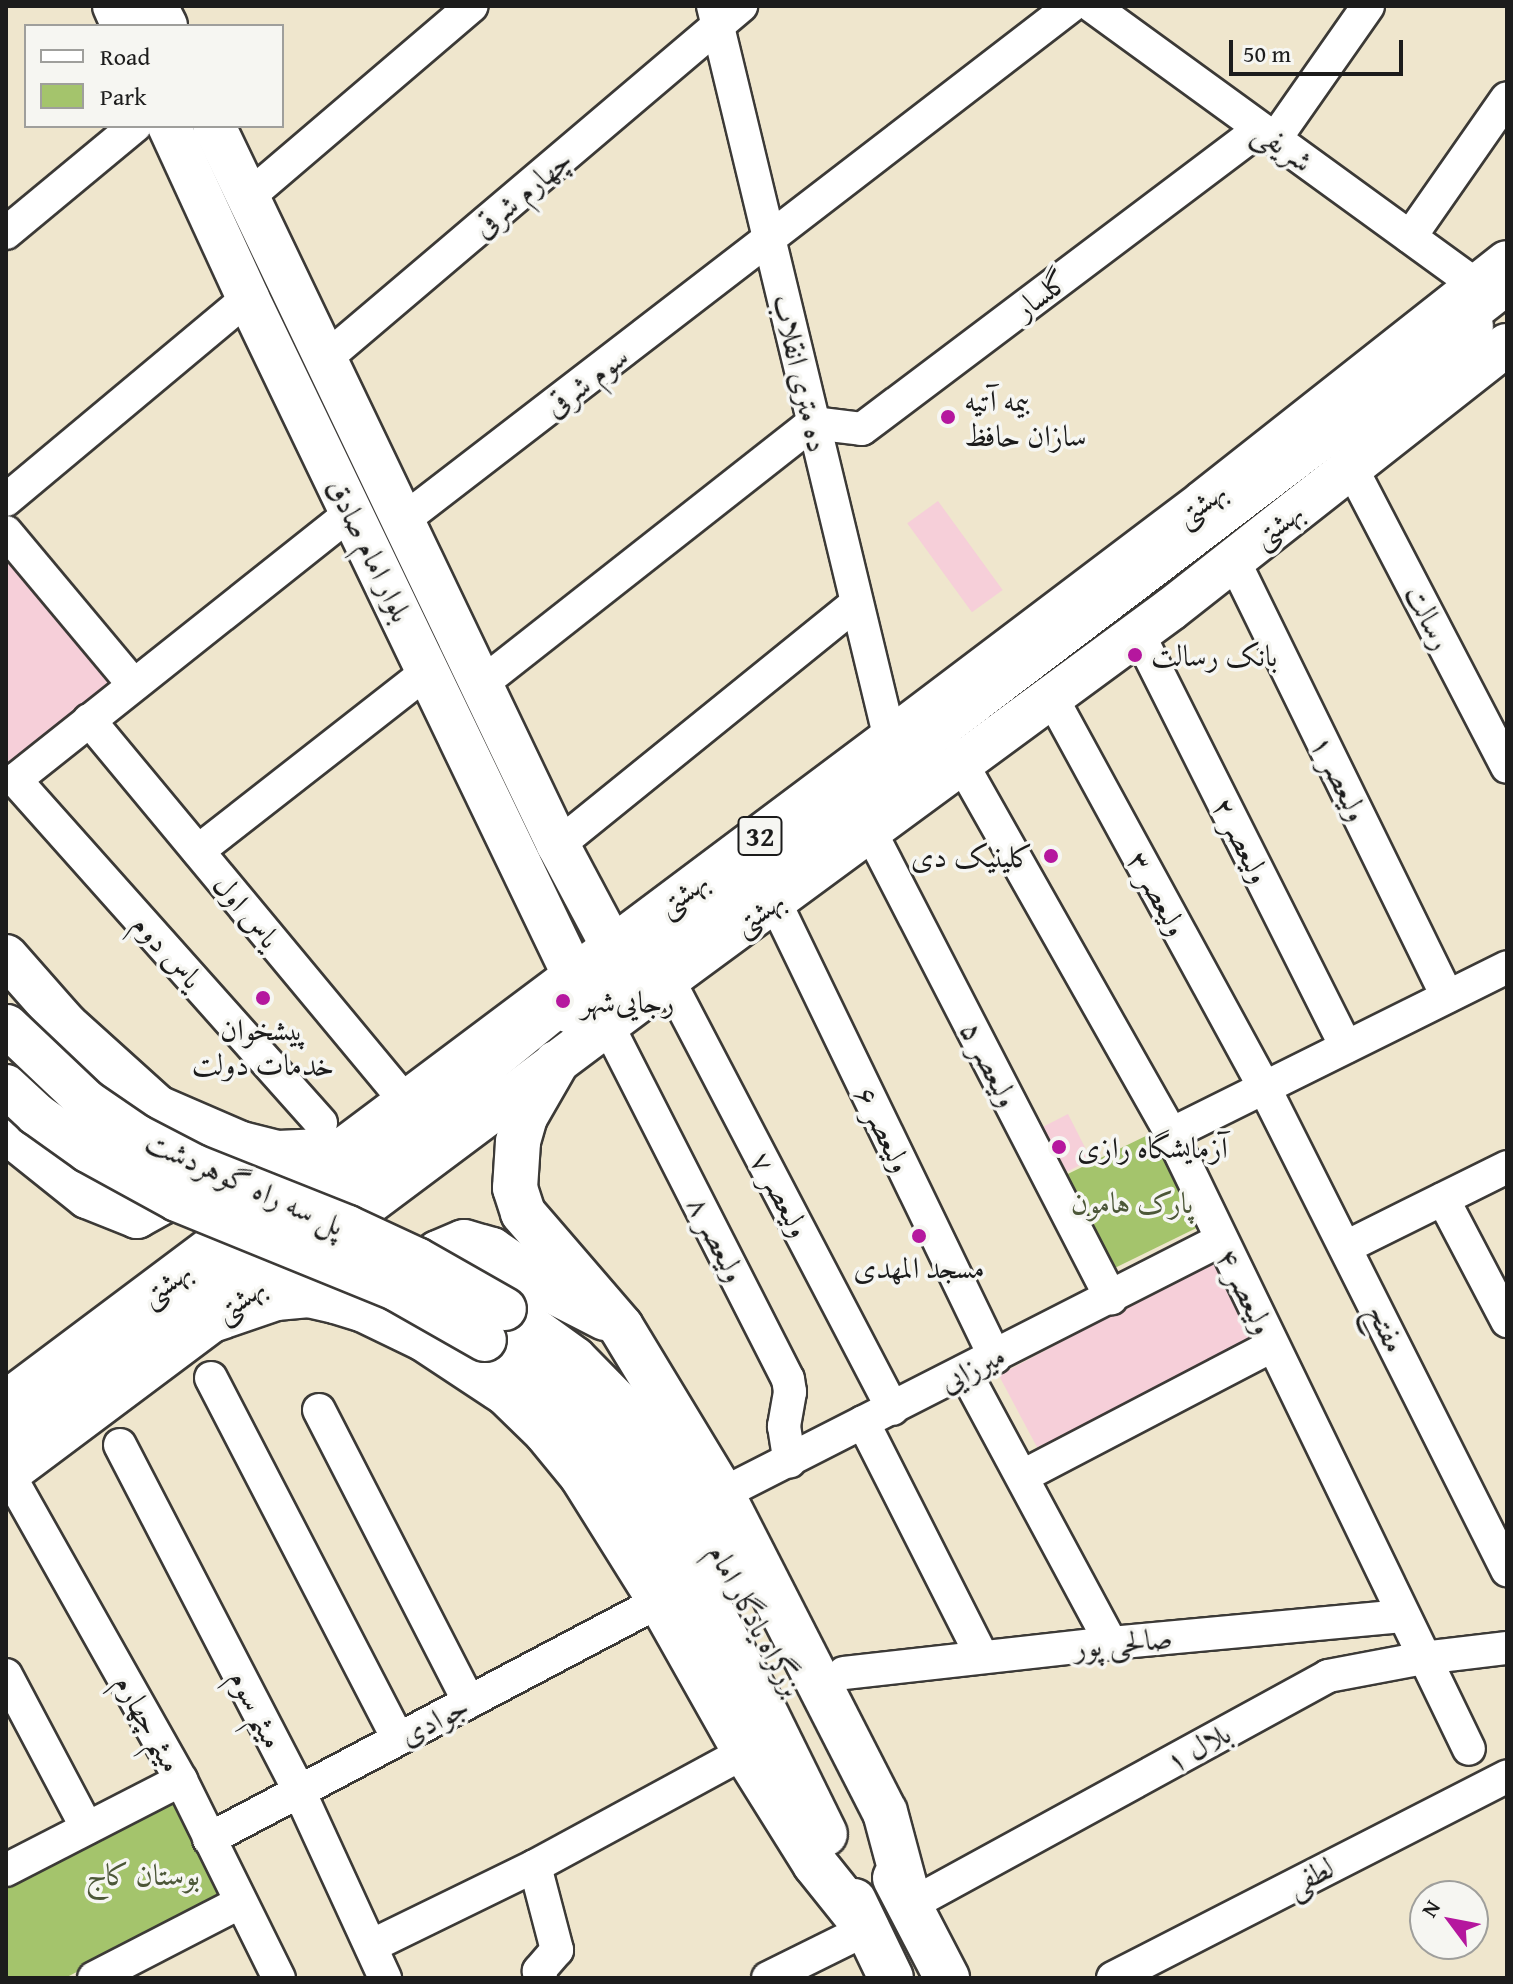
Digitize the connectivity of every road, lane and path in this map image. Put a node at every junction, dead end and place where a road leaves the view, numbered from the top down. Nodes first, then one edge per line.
1 (156, 6) edge
2 (472, 6) edge
3 (1368, 6) edge
4 (1092, 8) edge
5 (724, 13) edge
6 (165, 24) edge
7 (1507, 98) edge
8 (133, 128) edge
9 (170, 128) edge
10 (215, 128) edge
11 (1268, 134) junction
12 (248, 197) junction
13 (6, 233) edge
14 (1410, 237) junction
15 (769, 240) junction
16 (286, 283) junction
17 (1499, 285) edge
18 (248, 298) junction
19 (1507, 345) edge
20 (325, 359) junction
21 (813, 423) junction
22 (1351, 467) junction
23 (6, 500) edge
24 (352, 512) junction
25 (402, 521) junction
26 (6, 532) edge
27 (1233, 559) junction
28 (856, 604) junction
29 (1138, 633) junction
30 (428, 671) junction
31 (133, 684) junction
32 (480, 685) junction
33 (1052, 698) junction
34 (89, 720) junction
35 (890, 739) junction
36 (962, 764) junction
37 (1507, 767) edge
38 (870, 831) junction
39 (558, 845) junction
40 (198, 851) junction
41 (774, 900) junction
42 (587, 904) junction
43 (550, 931) junction
44 (612, 946) junction
45 (6, 956) edge
46 (1507, 967) edge
47 (573, 974) junction
48 (668, 979) junction
49 (1447, 996) junction
50 (607, 1024) junction
51 (6, 1025) edge
52 (1346, 1047) junction
53 (556, 1063) junction
54 (6, 1086) edge
55 (1264, 1087) junction
56 (406, 1102) junction
57 (158, 1107) junction
58 (6, 1125) edge
59 (6, 1132) edge
60 (1171, 1134) junction
61 (332, 1136) junction
62 (88, 1151) junction
63 (1507, 1167) edge
64 (1443, 1199) junction
65 (1221, 1240) junction
66 (1346, 1247) junction
67 (1111, 1298) junction
68 (209, 1321) junction
69 (1507, 1321) edge
70 (495, 1325) junction
71 (621, 1327) junction
72 (424, 1339) junction
73 (1272, 1346) junction
74 (995, 1357) junction
75 (55, 1366) junction
76 (965, 1372) junction
77 (211, 1378) dead end
78 (6, 1388) edge
79 (6, 1402) edge
80 (893, 1409) junction
81 (319, 1410) dead end
82 (863, 1422) junction
83 (120, 1445) dead end
84 (7, 1460) edge
85 (790, 1462) junction
86 (1023, 1476) junction
87 (722, 1494) junction
88 (1507, 1570) edge
89 (660, 1601) junction
90 (1403, 1616) junction
91 (1111, 1643) junction
92 (1507, 1648) edge
93 (982, 1657) junction
94 (1423, 1658) junction
95 (844, 1673) dead end
96 (6, 1675) edge
97 (469, 1702) junction
98 (398, 1738) junction
99 (1469, 1749) dead end
100 (745, 1752) junction
101 (1507, 1776) edge
102 (181, 1780) junction
103 (299, 1791) junction
104 (87, 1828) junction
105 (209, 1839) junction
106 (535, 1866) junction
107 (6, 1870) edge
108 (239, 1903) junction
109 (910, 1905) junction
110 (867, 1929) junction
111 (371, 1946) junction
112 (94, 1978) edge
113 (279, 1978) edge
114 (385, 1978) edge
115 (541, 1978) edge
116 (768, 1978) edge
117 (891, 1978) edge
118 (947, 1978) edge
119 (1113, 1978) edge

1 - 6 main road
2 - 12 street
3 - 11 street, گلسار
4 - 11 street, شریفی
4 - 15 street, سوم شرقی
5 - 15 street, ده متری انقلاب
5 - 20 street, چهارم شرقی
7 - 14 street
8 - 13 street
9 - 18 main road, بلوار امام صادق
10 - 12 main road, بلوار امام صادق
11 - 14 street, شریفی
11 - 21 street, گلسار
12 - 16 main road, بلوار امام صادق
14 - 17 street, شریفی
15 - 21 street, ده متری انقلاب
15 - 25 street, سوم شرقی
16 - 18 main road
16 - 20 main road, بلوار امام صادق
17 - 35 main road, بهشتى / 32
17 - 84 street
18 - 23 street
18 - 24 main road, بلوار امام صادق
19 - 22 main road, بهشتی / 32
20 - 25 main road, بلوار امام صادق
21 - 28 street, ده متری انقلاب
21 - 32 street
22 - 27 main road, بهشتی / 32
22 - 37 street, رسالت
24 - 30 main road, بلوار امام صادق
24 - 31 street
25 - 32 main road, بلوار امام صادق
26 - 31 street
27 - 29 main road, بهشتی / 32
27 - 49 street, ولیعصر ۱
28 - 35 street, ده متری انقلاب
28 - 39 street
29 - 33 main road, بهشتی / 32
29 - 52 street, ولیعصر ۲
30 - 40 street
30 - 43 main road, بلوار امام صادق
31 - 34 street
32 - 39 main road, بلوار امام صادق
33 - 36 main road, بهشتی / 32
33 - 55 street, ولیعصر ۳
34 - 40 street, یاس اول
34 - 61 street, یاس دوم
35 - 44 main road, بهشتى / 32
36 - 38 main road, بهشتی / 32
36 - 60 street, ولیعصر ۴
38 - 41 main road, بهشتی / 32
38 - 67 street, ولیعصر ۵
39 - 42 main road, بلوار امام صادق
40 - 56 street, یاس اول
41 - 48 main road, بهشتی / 32
41 - 74 street, ولیعصر ۶
42 - 43 main road
42 - 44 main road, بلوار امام صادق
43 - 47 main road, بلوار امام صادق
44 - 47 main road, بهشتى / 32
45 - 57 main road
46 - 49 street
47 - 56 main road, بهشتى / 32
48 - 50 main road, بهشتی / 32
48 - 80 street, ولیعصر ۷
49 - 52 street
50 - 53 main road, بهشتی / 32
50 - 85 street, ولیعصر ۸
51 - 70 main road, پل سه راه گوهردشت, bridge
52 - 55 street
53 - 68 main road, بهشتی / 32
53 - 71 highway
54 - 62 main road, پل سه راه گوهردشت, bridge
55 - 60 street
55 - 66 street, مفتح
56 - 61 main road, بهشتى / 32
57 - 59 main road
57 - 61 main road
58 - 62 main road
60 - 65 street, ولیعصر ۴
61 - 75 main road, بهشتى / 32
62 - 70 main road, پل سه راه گوهردشت, bridge
63 - 64 street
64 - 66 street
64 - 69 street
65 - 67 street, میرزایی
65 - 73 street, ولیعصر ۴
66 - 88 street, مفتح
67 - 74 street, میرزایی
68 - 72 highway
68 - 84 main road, بهشتی / 32
70 - 109 highway, بزرگراه یادگار امام
70 - 110 highway, بزرگراه یادگار امام
71 - 72 highway
71 - 87 highway
72 - 89 highway
73 - 86 street
73 - 90 street, ولیعصر ۴
74 - 76 street, میرزایی
75 - 78 main road
75 - 79 main road, بهشتى / 32
76 - 80 street, میرزایی
76 - 86 street
77 - 98 street
80 - 82 street, میرزایی
81 - 97 street
82 - 85 street, میرزایی
82 - 93 street
83 - 103 street, میثم سوم
84 - 102 street, میثم چهارم
85 - 87 street, میرزایی
86 - 91 street
87 - 109 highway
89 - 97 street, جوادی
89 - 100 highway
90 - 91 street, صالحی پور
90 - 94 street, ولیعصر ۴
91 - 93 street, صالحی پور
92 - 94 street, بلال ۱
93 - 95 street, صالحی پور
94 - 99 street, ولیعصر ۴
94 - 109 street, بلال ۱
96 - 104 street
97 - 98 street, جوادی
98 - 103 street, جوادی
100 - 106 street
100 - 110 highway
101 - 119 street, لطفی
102 - 104 street
102 - 105 street, میثم چهارم
103 - 105 street, جوادی
103 - 111 street, میثم سوم
104 - 107 street
105 - 108 street, میثم چهارم
106 - 111 street
106 - 115 street
108 - 112 street
108 - 113 street, میثم چهارم
109 - 118 highway, بزرگراه یادگار امام
110 - 116 street
110 - 117 highway, بزرگراه یادگار امام
111 - 114 street, میثم سوم

